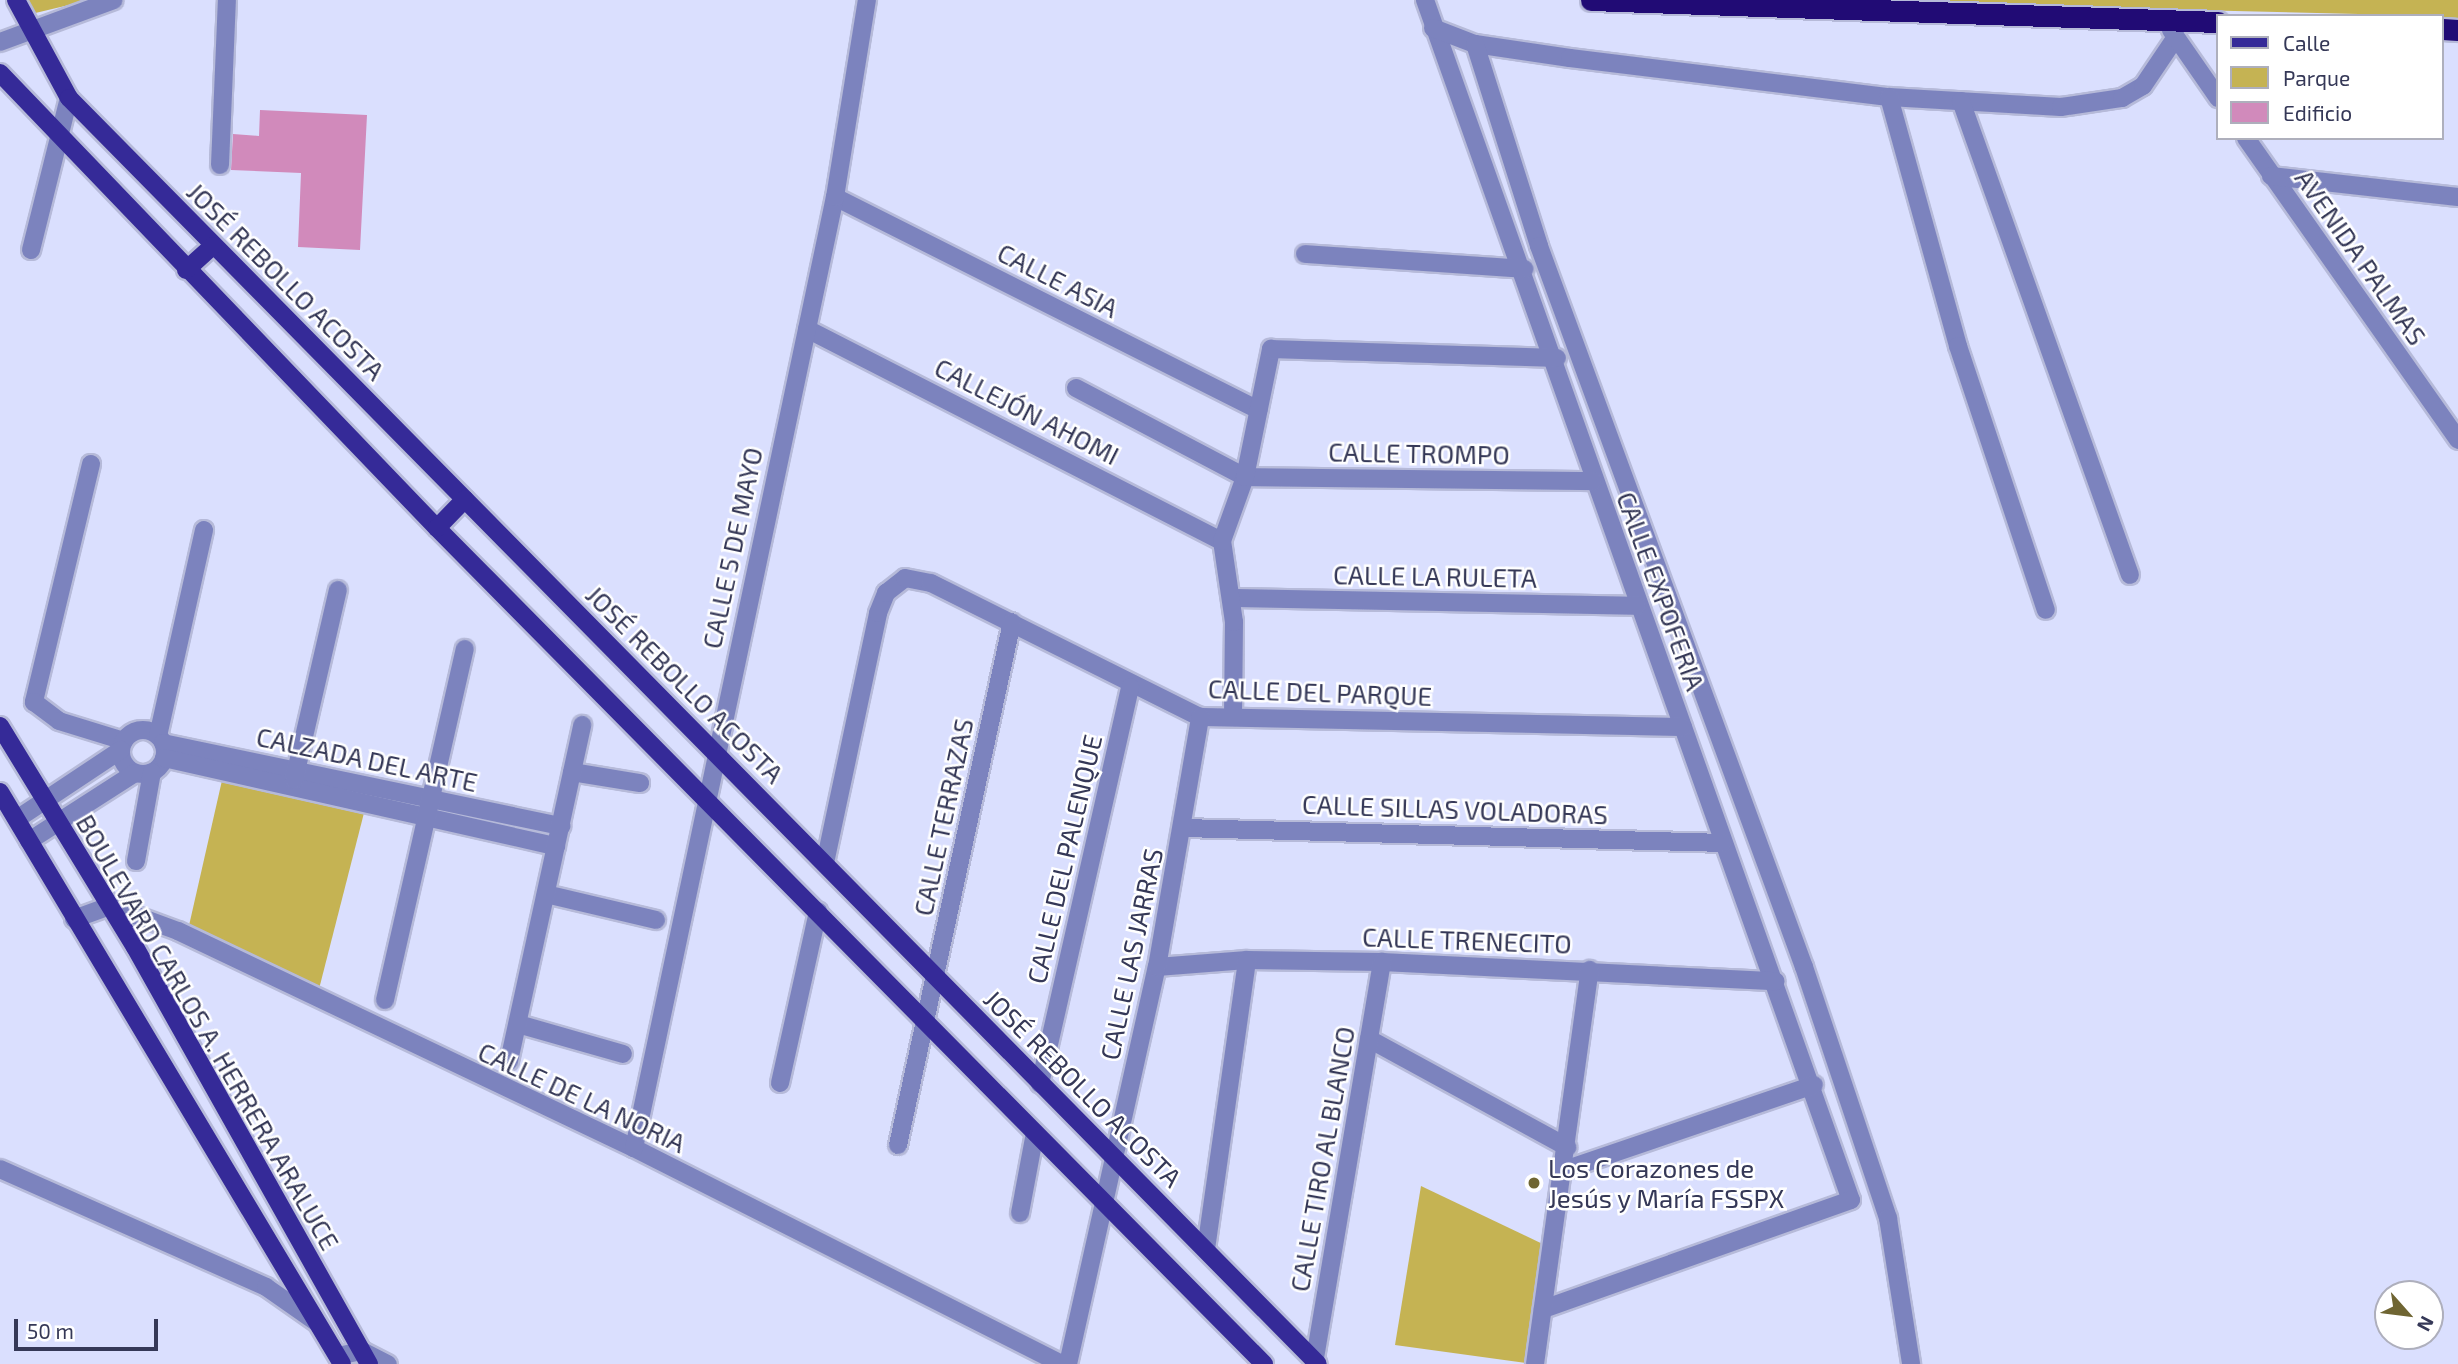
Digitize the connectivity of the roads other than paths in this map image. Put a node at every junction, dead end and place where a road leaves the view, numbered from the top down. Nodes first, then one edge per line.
1 (16, 0) edge
2 (114, 0) edge
3 (227, 0) edge
4 (867, 0) edge
5 (1425, 0) edge
6 (1591, 0) edge
7 (2216, 22) edge
8 (35, 27) junction
9 (1433, 28) junction
10 (2170, 29) junction
11 (0, 43) edge
12 (1475, 44) junction
13 (0, 74) edge
14 (2216, 96) edge
15 (1889, 97) junction
16 (69, 98) junction
17 (1961, 101) junction
18 (57, 136) junction
19 (2247, 140) edge
20 (220, 165) dead end
21 (2271, 176) junction
22 (835, 197) junction
23 (2458, 197) edge
24 (213, 246) junction
25 (31, 250) dead end
26 (1305, 254) dead end
27 (1524, 269) junction
28 (186, 270) junction
29 (807, 329) junction
30 (1557, 358) junction
31 (1076, 388) dead end
32 (1258, 410) junction
33 (2458, 440) edge
34 (91, 464) dead end
35 (1245, 477) junction
36 (1593, 481) junction
37 (465, 499) junction
38 (437, 528) junction
39 (204, 530) dead end
40 (1222, 541) junction
41 (2130, 575) dead end
42 (338, 590) dead end
43 (1232, 598) junction
44 (1637, 606) junction
45 (2046, 610) dead end
46 (1012, 622) junction
47 (465, 649) dead end
48 (1130, 687) junction
49 (1200, 717) junction
50 (1233, 717) junction
51 (582, 725) dead end
52 (0, 726) edge
53 (1683, 727) junction
54 (123, 746) junction
55 (715, 753) junction
56 (155, 756) junction
57 (93, 768) junction
58 (572, 772) junction
59 (294, 779) junction
60 (640, 783) dead end
61 (0, 792) edge
62 (107, 792) junction
63 (43, 799) junction
64 (432, 799) junction
65 (703, 800) junction
66 (427, 817) junction
67 (17, 819) junction
68 (57, 823) junction
69 (561, 826) junction
70 (1184, 828) junction
71 (29, 841) junction
72 (1723, 842) junction
73 (556, 846) junction
74 (136, 860) dead end
75 (825, 863) junction
76 (546, 894) junction
77 (110, 906) junction
78 (818, 911) junction
79 (74, 919) junction
80 (656, 920) dead end
81 (1247, 960) junction
82 (1382, 962) junction
83 (1157, 967) junction
84 (1590, 970) junction
85 (937, 977) junction
86 (1776, 981) junction
87 (385, 1000) dead end
88 (926, 1023) junction
89 (518, 1024) junction
90 (1369, 1040) junction
91 (623, 1054) dead end
92 (509, 1061) dead end
93 (780, 1083) dead end
94 (1040, 1084) junction
95 (1814, 1086) junction
96 (1035, 1133) junction
97 (898, 1145) dead end
98 (1567, 1147) junction
99 (634, 1148) junction
100 (1114, 1157) junction
101 (0, 1170) edge
102 (1564, 1170) junction
103 (1103, 1202) junction
104 (1020, 1213) dead end
105 (1206, 1249) junction
106 (1543, 1309) junction
107 (316, 1322) junction
108 (366, 1358) edge
109 (340, 1360) edge
110 (1316, 1363) edge
111 (388, 1364) edge
112 (1061, 1364) edge
113 (1068, 1364) edge
114 (1264, 1364) edge
115 (1535, 1364) edge
116 (1911, 1364) edge

1 - 8 main road, JOSÉ REBOLLO ACOSTA
2 - 8 street
3 - 20 street
4 - 22 street, CALLE 5 DE MAYO
5 - 9 street, CALLE EXPOFERIA
6 - 10 highway
7 - 10 highway
8 - 11 street
8 - 16 main road, JOSÉ REBOLLO ACOSTA
9 - 12 street
9 - 27 street, CALLE EXPOFERIA
10 - 14 street
10 - 17 street
12 - 15 street
12 - 116 street
13 - 18 main road
15 - 17 street
15 - 45 street
16 - 18 street
16 - 24 main road, JOSÉ REBOLLO ACOSTA
17 - 41 street
18 - 25 street
18 - 28 main road
19 - 21 street, AVENIDA PALMAS
21 - 23 street
21 - 33 street, AVENIDA PALMAS
22 - 29 street, CALLE 5 DE MAYO
22 - 32 street, CALLE ASIA
24 - 28 main road
24 - 37 main road, JOSÉ REBOLLO ACOSTA
26 - 27 street
27 - 30 street, CALLE EXPOFERIA
28 - 38 main road
29 - 40 street, CALLEJÓN AHOMI
29 - 55 street, CALLE 5 DE MAYO
30 - 32 street
30 - 36 street, CALLE EXPOFERIA
31 - 35 street
32 - 35 street
34 - 54 street
35 - 36 street, CALLE TROMPO
35 - 40 street
36 - 44 street, CALLE EXPOFERIA
37 - 38 main road
37 - 55 main road, JOSÉ REBOLLO ACOSTA
38 - 65 main road
39 - 56 street
40 - 43 street
42 - 59 street
43 - 44 street, CALLE LA RULETA
43 - 50 street
44 - 53 street, CALLE EXPOFERIA
46 - 48 street, CALLE DEL PARQUE
46 - 75 street, CALLE DEL PARQUE
46 - 85 street, CALLE TERRAZAS
47 - 64 street
48 - 49 street, CALLE DEL PARQUE
48 - 94 street, CALLE DEL PALENQUE
49 - 50 street, CALLE DEL PARQUE
49 - 70 street, CALLE LAS JARRAS
50 - 53 street, CALLE DEL PARQUE
51 - 58 street
52 - 63 main road, BOULEVARD CARLOS A. HERRERA ARALUCE
53 - 72 street, CALLE EXPOFERIA
54 - 56 street
54 - 56 street, CALZADA DEL ARTE
54 - 57 street
55 - 65 street, CALLE 5 DE MAYO
55 - 75 main road, JOSÉ REBOLLO ACOSTA
56 - 59 street, CALZADA DEL ARTE
56 - 62 street
56 - 74 street
57 - 62 street
57 - 63 street
58 - 60 street
58 - 69 street
59 - 64 street, CALZADA DEL ARTE
59 - 66 street, CALZADA DEL ARTE
61 - 67 main road, BOULEVARD CARLOS A. HERRERA ARALUCE
62 - 68 street
63 - 67 street
63 - 68 main road, BOULEVARD CARLOS A. HERRERA ARALUCE
64 - 66 street
64 - 69 street, CALZADA DEL ARTE
65 - 78 main road
65 - 99 street, CALLE 5 DE MAYO
66 - 73 street, CALZADA DEL ARTE
66 - 87 street
67 - 71 main road, BOULEVARD CARLOS A. HERRERA ARALUCE
68 - 71 street
68 - 77 main road, BOULEVARD CARLOS A. HERRERA ARALUCE
69 - 73 street
70 - 72 street, CALLE SILLAS VOLADORAS
70 - 83 street, CALLE LAS JARRAS
71 - 79 main road, BOULEVARD CARLOS A. HERRERA ARALUCE
72 - 86 street, CALLE EXPOFERIA
73 - 76 street
75 - 85 main road, JOSÉ REBOLLO ACOSTA
76 - 80 street
76 - 89 street
77 - 79 street
77 - 99 street, CALLE DE LA NORIA
77 - 108 main road, BOULEVARD CARLOS A. HERRERA ARALUCE
78 - 88 main road
78 - 93 street
79 - 107 main road, BOULEVARD CARLOS A. HERRERA ARALUCE
81 - 82 street, CALLE TRENECITO
81 - 83 street, CALLE TRENECITO
81 - 105 street
82 - 84 street, CALLE TRENECITO
82 - 90 street, CALLE TIRO AL BLANCO
83 - 100 street, CALLE LAS JARRAS
84 - 86 street, CALLE TRENECITO
84 - 98 street
85 - 88 street, CALLE TERRAZAS
85 - 94 main road, JOSÉ REBOLLO ACOSTA
86 - 95 street, CALLE EXPOFERIA
88 - 96 main road
88 - 97 street, CALLE TERRAZAS
89 - 91 street
89 - 92 street
90 - 98 street
90 - 110 street, CALLE TIRO AL BLANCO
94 - 100 main road, JOSÉ REBOLLO ACOSTA
95 - 102 street
95 - 106 street, CALLE EXPOFERIA
96 - 103 main road
96 - 104 street
98 - 102 street
99 - 112 street, CALLE DE LA NORIA
100 - 103 street, CALLE LAS JARRAS
100 - 105 main road, JOSÉ REBOLLO ACOSTA
101 - 107 street
102 - 106 street
103 - 113 street, CALLE LAS JARRAS
103 - 114 main road
105 - 110 main road, JOSÉ REBOLLO ACOSTA
106 - 115 street
107 - 109 main road, BOULEVARD CARLOS A. HERRERA ARALUCE
108 - 109 street
108 - 111 street

